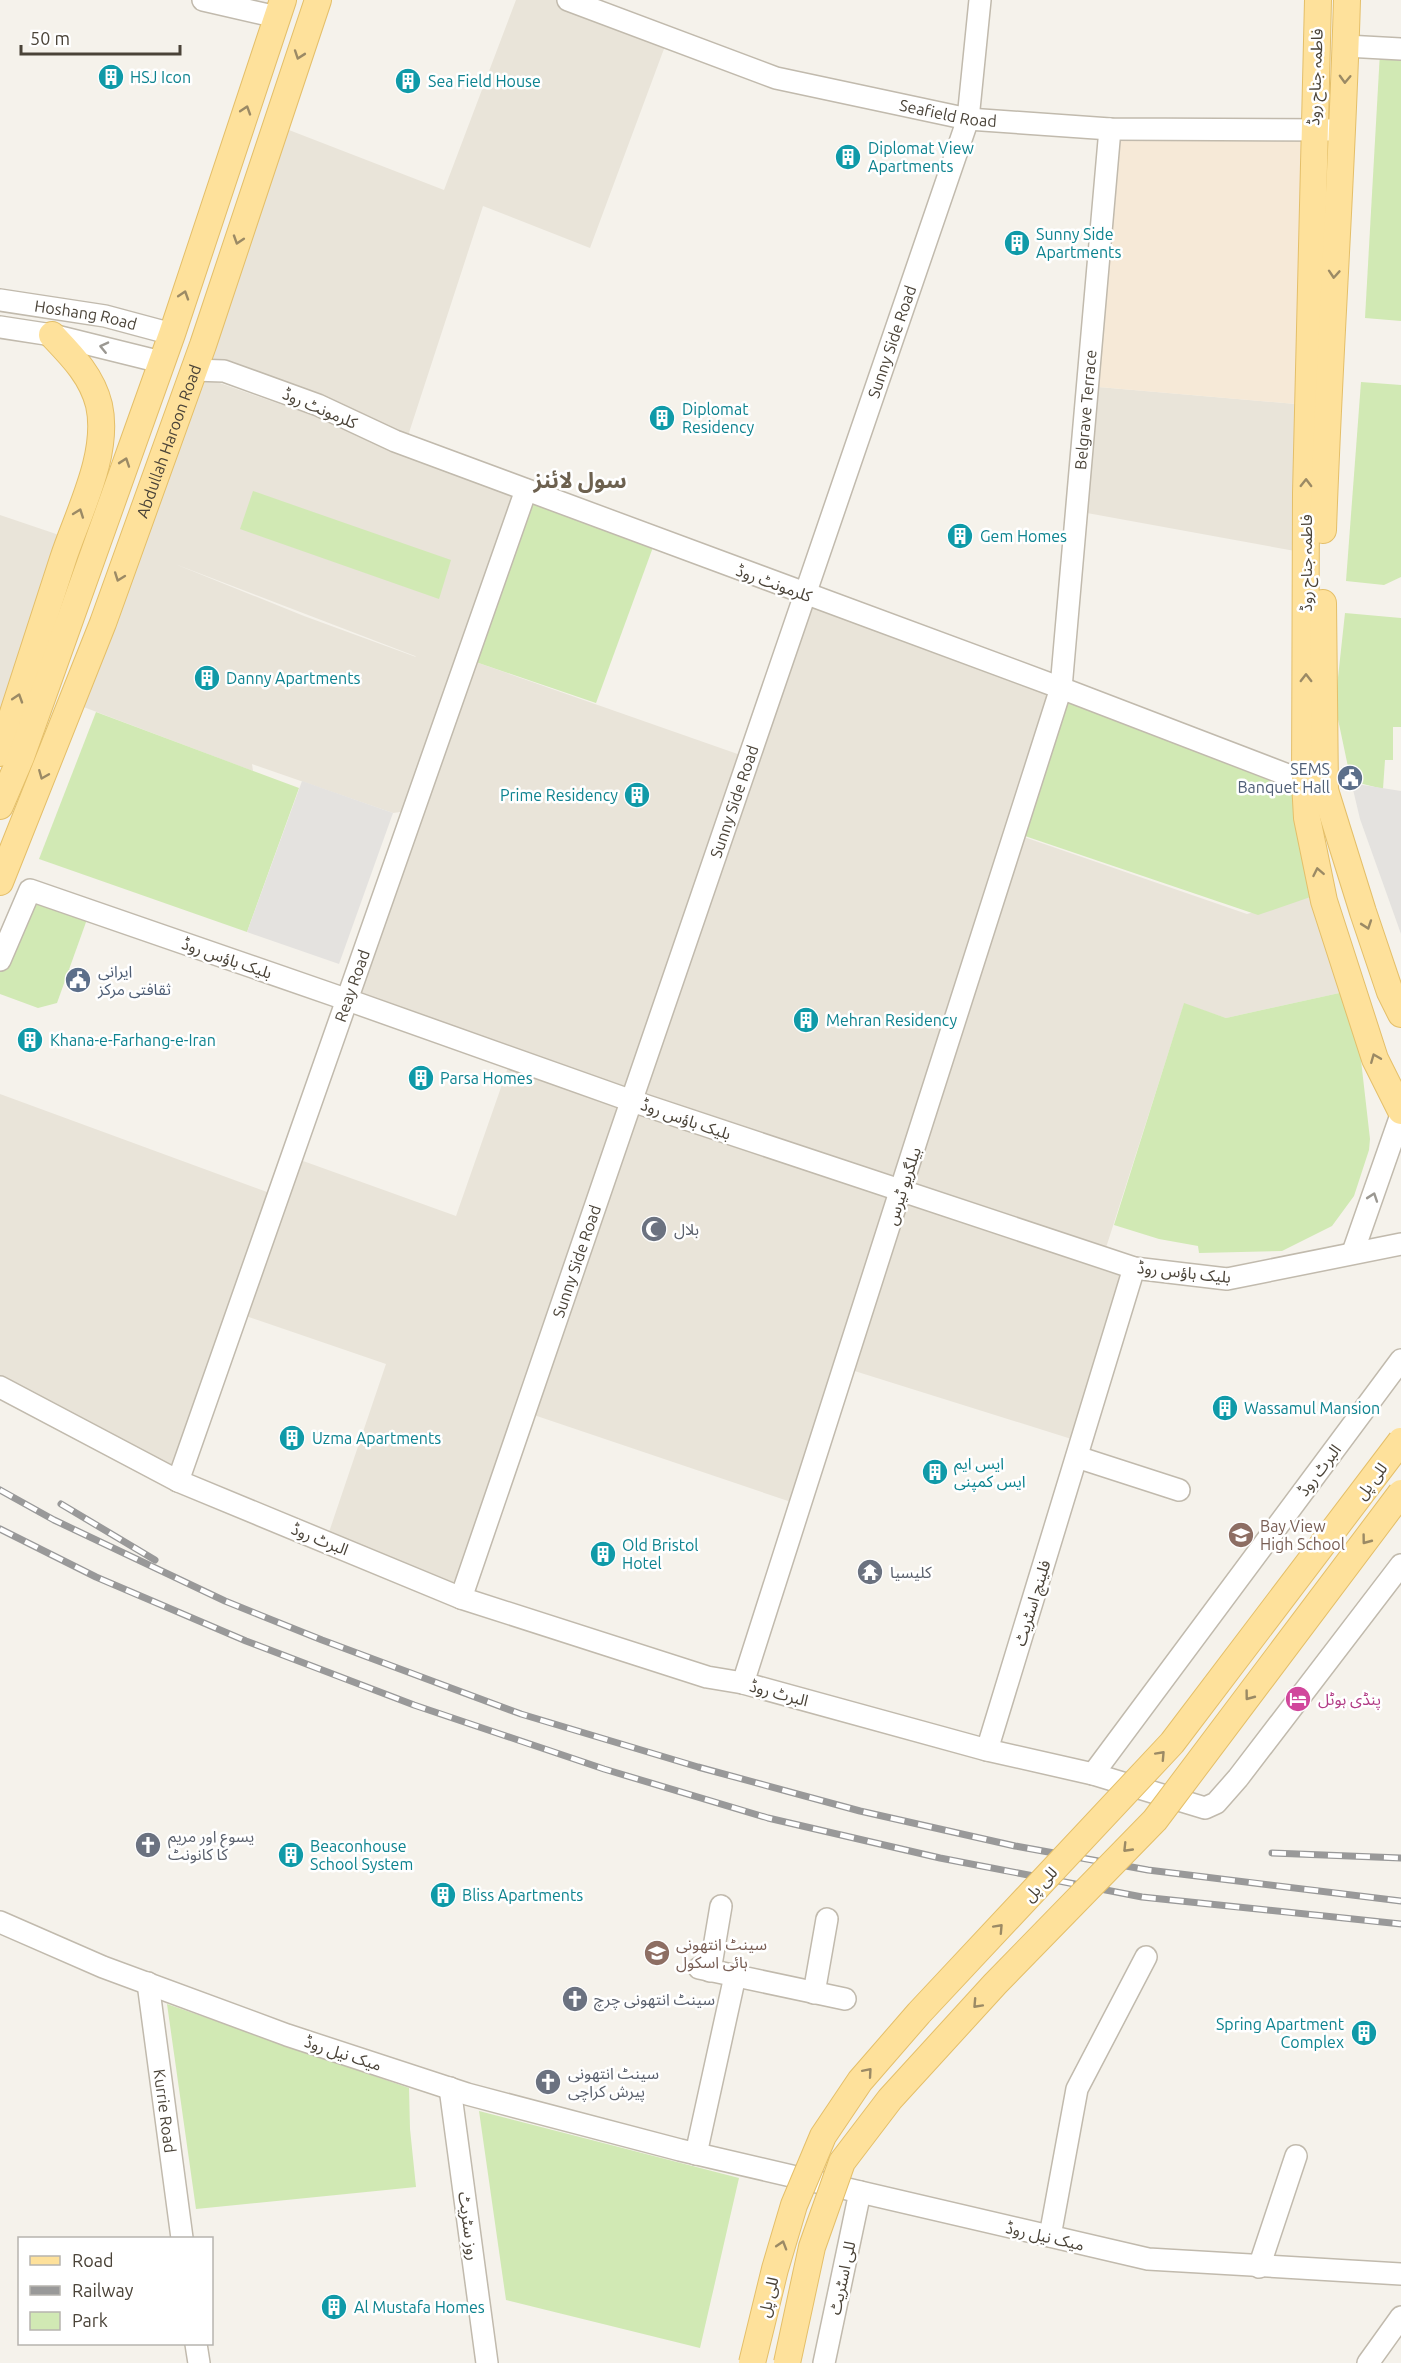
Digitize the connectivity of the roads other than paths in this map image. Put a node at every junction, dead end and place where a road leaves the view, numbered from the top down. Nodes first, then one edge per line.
1 (203, 0) edge
2 (318, 0) edge
3 (568, 0) edge
4 (980, 0) edge
5 (1318, 0) edge
6 (1347, 0) edge
7 (280, 8) edge
8 (1346, 46) junction
9 (1401, 49) edge
10 (968, 119) junction
11 (1110, 129) junction
12 (1343, 130) junction
13 (1313, 131) junction
14 (0, 300) edge
15 (0, 327) edge
16 (171, 334) junction
17 (52, 335) junction
18 (203, 345) junction
19 (161, 362) junction
20 (193, 370) junction
21 (224, 371) junction
22 (526, 490) junction
23 (805, 594) junction
24 (1061, 688) junction
25 (0, 753) edge
26 (1315, 786) junction
27 (0, 806) edge
28 (1, 879) edge
29 (0, 960) edge
30 (348, 1000) junction
31 (1401, 1014) edge
32 (632, 1101) junction
33 (1401, 1113) edge
34 (901, 1192) junction
35 (1401, 1244) edge
36 (1353, 1252) junction
37 (1134, 1268) junction
38 (1401, 1360) edge
39 (0, 1387) edge
40 (1401, 1441) edge
41 (1077, 1456) junction
42 (178, 1481) junction
43 (1179, 1491) dead end
44 (1401, 1493) edge
45 (1401, 1565) edge
46 (461, 1598) junction
47 (743, 1683) junction
48 (987, 1750) junction
49 (1093, 1774) junction
50 (721, 1906) dead end
51 (827, 1919) dead end
52 (0, 1922) edge
53 (1146, 1956) dead end
54 (735, 1976) junction
55 (148, 1983) junction
56 (814, 1993) junction
57 (845, 1999) dead end
58 (450, 2088) junction
59 (696, 2154) junction
60 (1296, 2156) dead end
61 (860, 2192) junction
62 (1050, 2236) junction
63 (182, 2237) edge
64 (1260, 2266) junction
65 (1401, 2274) edge
66 (1401, 2317) edge
67 (196, 2345) edge
68 (199, 2363) edge
69 (487, 2363) edge
70 (752, 2363) edge
71 (787, 2363) edge
72 (824, 2363) edge
73 (1368, 2363) edge

1 - 7 street
2 -> 18 main road, Abdullah Haroon Road
3 - 10 street, Seafield Road
4 - 10 street, Sunny Side Road
5 - 13 main road, فاطمہ جناح روڈ
6 - 8 main road, فاطمہ جناح روڈ
16 -> 7 main road, Abdullah Haroon Road
8 - 9 street
8 -> 12 main road, فاطمہ جناح روڈ
10 - 11 street, Seafield Road
10 - 23 street, Sunny Side Road
11 - 13 street, Seafield Road
11 - 24 street, Belgrave Terrace
12 - 13 street, Seafield Road
12 -> 26 main road, فاطمہ جناح روڈ
26 -> 13 main road, فاطمہ جناح روڈ
14 - 16 street, Hoshang Road
15 - 17 street, Hoshang Road
16 - 19 main road, Abdullah Haroon Road
19 -> 17 street, Hoshang Road
25 -> 17 main road
18 - 20 main road, Abdullah Haroon Road
18 - 21 street
27 -> 19 main road, Abdullah Haroon Road
20 - 21 street
20 -> 28 main road, Abdullah Haroon Road
21 - 22 street, کلرمونٹ روڈ
22 - 23 street, کلرمونٹ روڈ
22 - 30 street, Reay Road
23 - 24 street, کلرمونٹ روڈ
23 - 32 street, Sunny Side Road
24 - 26 street, کلرمونٹ روڈ
24 - 34 street, بیلگریو ٹیرس
26 -> 31 main road, فاطمہ جناح روڈ
33 -> 26 main road, فاطمہ جناح روڈ
29 - 30 street, بلیک ہاؤس روڈ
30 - 32 street, بلیک ہاؤس روڈ
30 - 42 street, Reay Road
32 - 34 street, بلیک ہاؤس روڈ
32 - 46 street, Sunny Side Road
36 -> 33 street
34 - 37 street, بلیک ہاؤس روڈ
34 - 47 street, بیلگریو ٹیرس
35 - 36 street, بلیک ہاؤس روڈ
36 - 37 street, بلیک ہاؤس روڈ
37 - 41 street, فلینچ اسٹریٹ
38 - 49 street, البرٹ روڈ
39 - 42 street, البرٹ روڈ
70 -> 40 main road, للی پل, bridge
41 - 43 street
41 - 48 street, فلینچ اسٹریٹ
42 - 46 street, البرٹ روڈ
44 -> 71 main road, للی پل, bridge
45 - 49 street
46 - 47 street, البرٹ روڈ
47 - 48 street, البرٹ روڈ
48 - 49 street, البرٹ روڈ
50 - 54 street
51 - 56 street
52 - 55 street, میک نیل روڈ
53 - 62 street
54 - 56 street
54 - 59 street
55 - 58 street, میک نیل روڈ
55 - 63 street, Kurrie Road
56 - 57 street
58 - 59 street, میک نیل روڈ
58 - 69 street, روز سٹریٹ
59 - 61 street, میک نیل روڈ
60 - 64 street
61 - 62 street, میک نیل روڈ
61 - 72 street, للی اسٹریٹ
62 - 64 street, میک نیل روڈ
64 - 65 street, میک نیل روڈ
66 - 73 street
67 - 68 street

